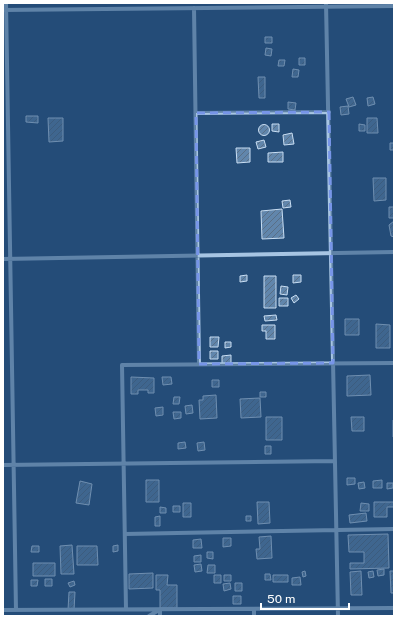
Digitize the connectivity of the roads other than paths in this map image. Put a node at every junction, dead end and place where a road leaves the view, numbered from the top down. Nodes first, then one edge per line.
1 (6, 3) edge
2 (327, 4) edge
3 (394, 6) edge
4 (194, 8) junction
5 (4, 10) edge
6 (329, 112) junction
7 (196, 113) junction
8 (5, 130) edge
9 (394, 252) edge
10 (331, 253) junction
11 (198, 255) junction
12 (10, 258) junction
13 (3, 259) edge
14 (333, 363) junction
15 (394, 363) edge
16 (199, 364) junction
17 (335, 461) junction
18 (124, 464) junction
19 (3, 465) edge
20 (13, 465) junction
21 (394, 529) edge
22 (336, 530) junction
23 (125, 534) junction
24 (338, 608) junction
25 (394, 608) edge
26 (126, 609) junction
27 (160, 609) junction
28 (254, 609) junction
29 (3, 610) edge
30 (16, 610) junction
31 (56, 610) junction
32 (56, 616) edge
33 (149, 616) edge
34 (160, 616) edge
35 (254, 616) edge
36 (338, 616) edge

1 - 5 street
2 - 3 street
2 - 4 street
2 - 6 street
4 - 5 street
4 - 7 street
5 - 8 street
6 - 7 street
6 - 10 street
7 - 11 street
8 - 12 street
9 - 10 street
10 - 11 street
10 - 14 street
11 - 12 street
11 - 16 street
12 - 13 street
12 - 20 street
14 - 15 street
14 - 16 street
14 - 17 street
16 - 18 street
17 - 18 street
17 - 22 street
18 - 20 street
18 - 23 street
19 - 20 street
20 - 30 street
21 - 22 street
22 - 23 street
22 - 24 street
23 - 26 street
24 - 25 street
24 - 28 street
24 - 36 street
26 - 27 street
26 - 31 street
27 - 28 street
27 - 33 street
27 - 34 street
28 - 35 street
29 - 30 street
30 - 31 street
31 - 32 street

